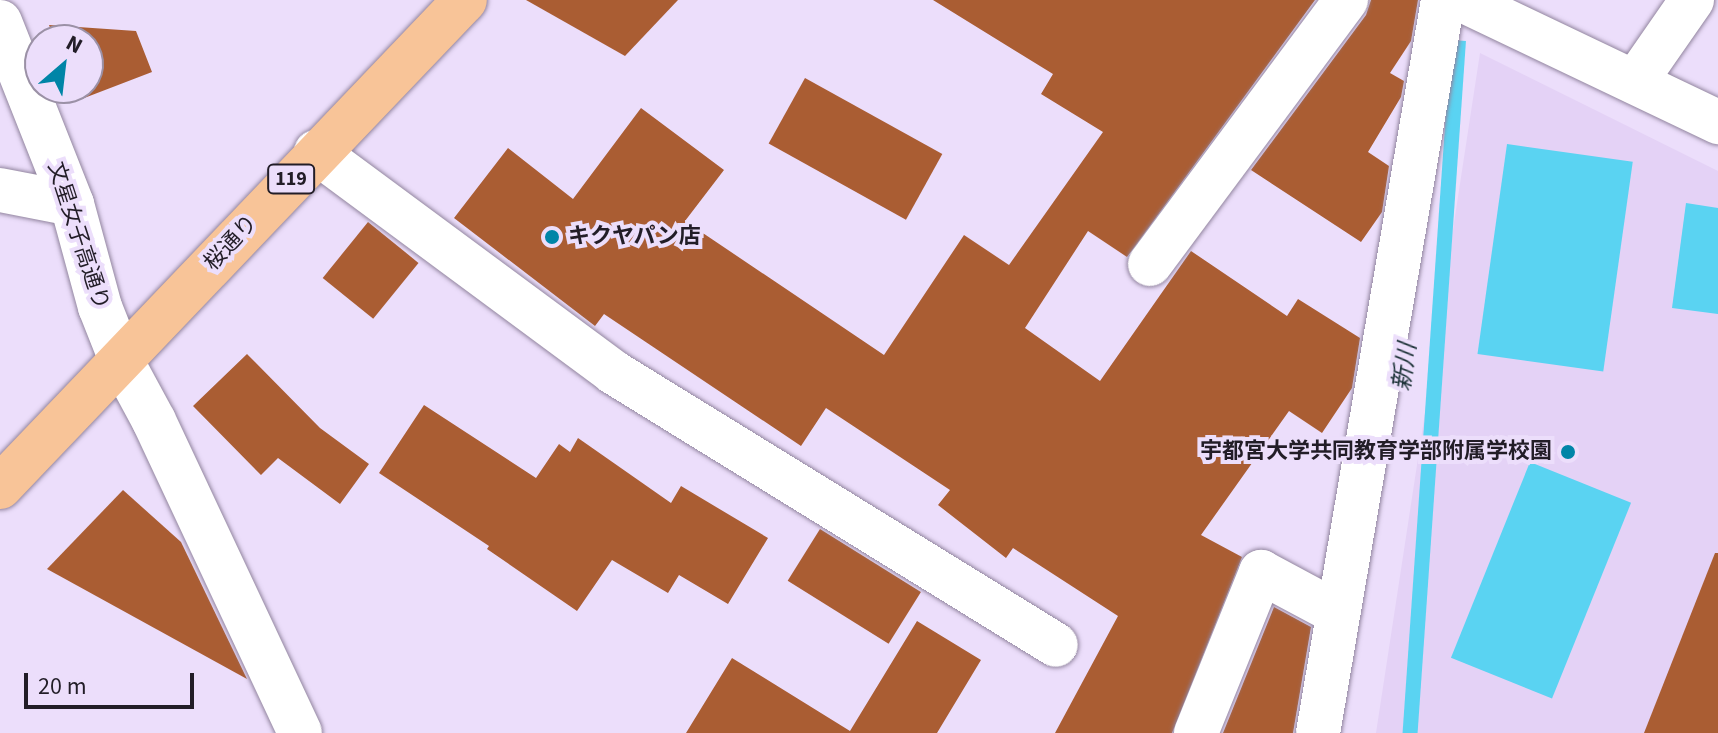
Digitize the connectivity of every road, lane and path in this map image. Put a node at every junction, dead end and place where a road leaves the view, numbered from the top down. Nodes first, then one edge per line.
1 (465, 0) edge
2 (1346, 0) edge
3 (1443, 0) edge
4 (1462, 0) edge
5 (1692, 0) edge
6 (0, 22) edge
7 (1635, 82) junction
8 (1718, 122) edge
9 (316, 152) junction
10 (0, 190) edge
11 (72, 204) junction
12 (1150, 264) dead end
13 (121, 360) junction
14 (0, 487) edge
15 (1336, 612) junction
16 (1056, 645) dead end
17 (300, 733) edge
18 (1196, 733) edge
19 (1318, 733) edge

1 - 9 highway, 桜通り / 119
2 - 12 street
3 - 15 street
4 - 7 street
5 - 7 street
6 - 11 street, 文星女子高通り
7 - 8 street
9 - 13 highway, 桜通り / 119
9 - 16 street
10 - 11 street
11 - 13 street, 文星女子高通り
13 - 14 highway, 桜通り / 119
13 - 17 street, 文星女子高通り
15 - 18 street
15 - 19 street

